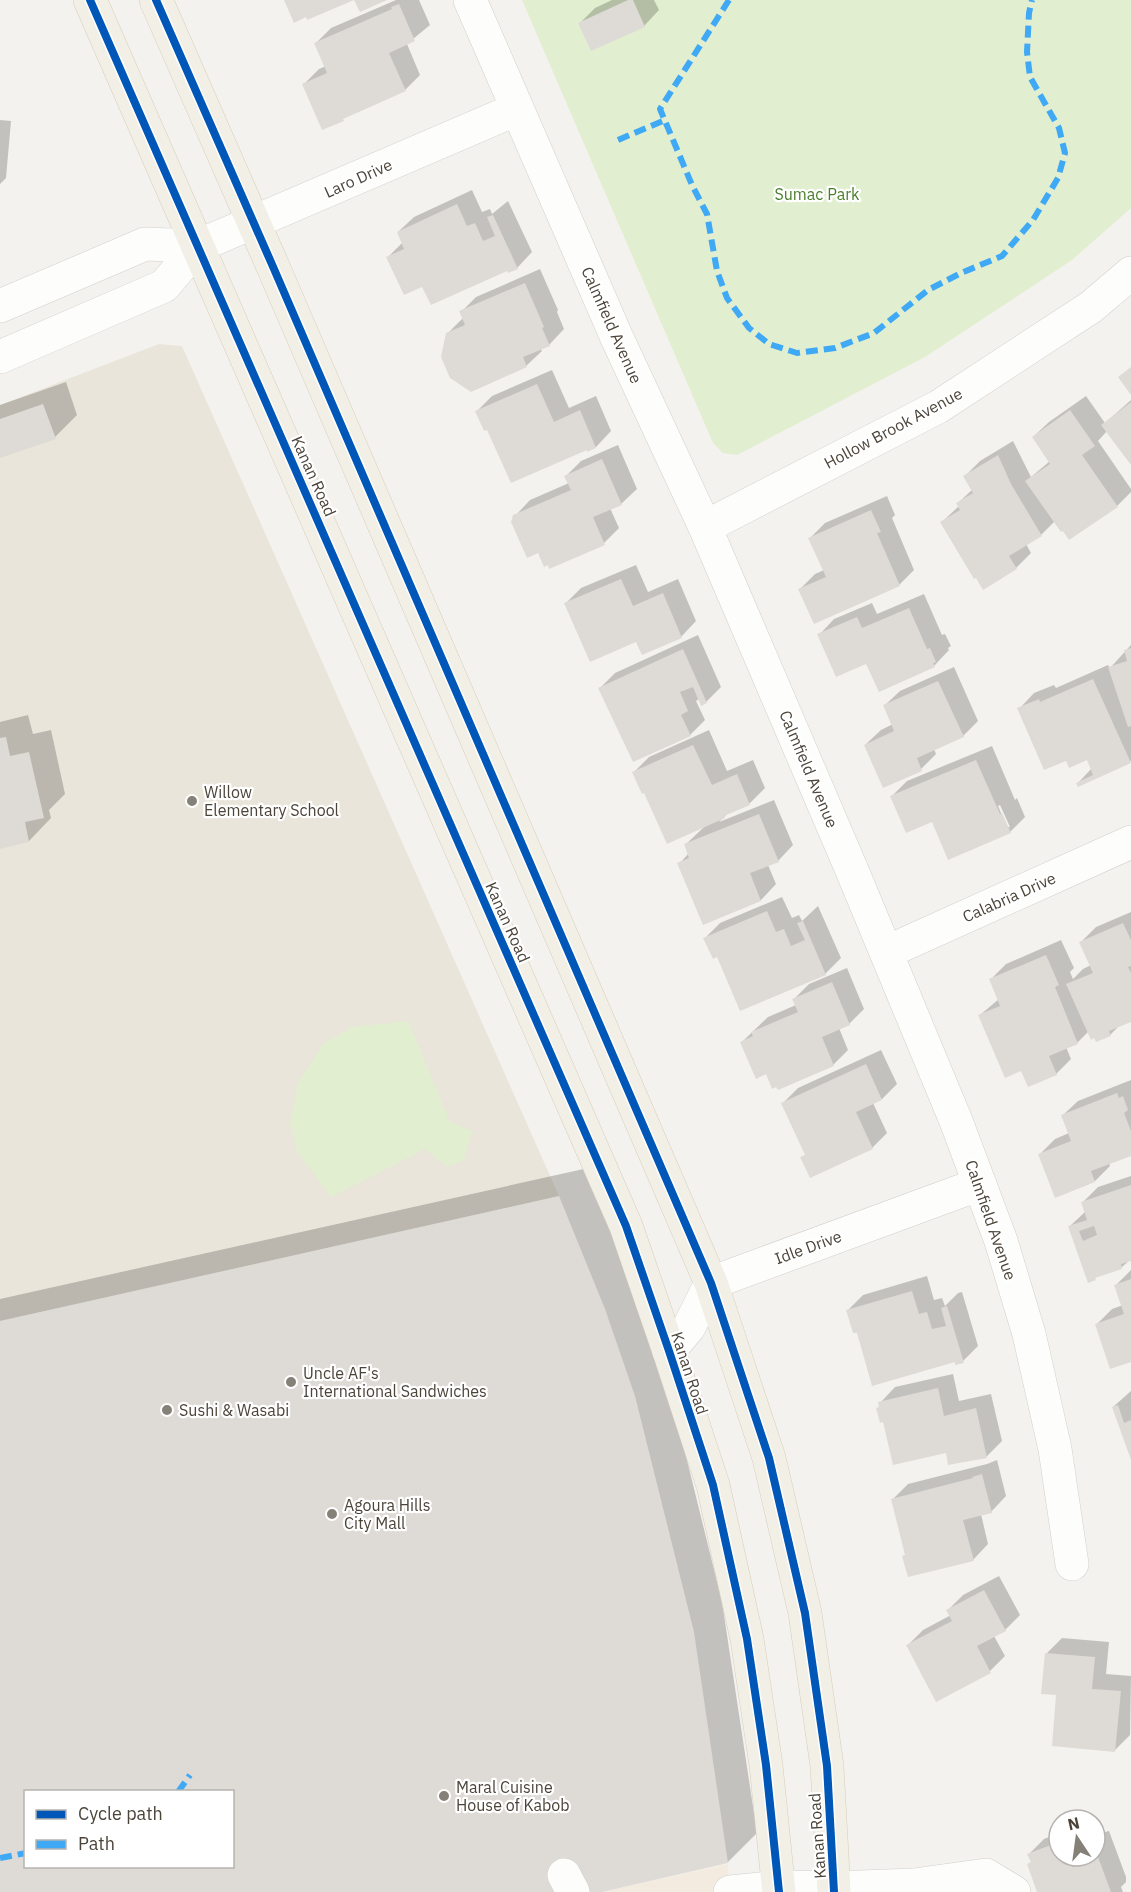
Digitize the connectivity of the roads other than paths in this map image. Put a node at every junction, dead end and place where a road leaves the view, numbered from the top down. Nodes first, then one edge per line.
1 (90, 0) edge
2 (156, 0) edge
3 (470, 0) edge
4 (517, 109) junction
5 (253, 223) junction
6 (198, 246) junction
7 (1131, 273) edge
8 (0, 306) edge
9 (0, 357) edge
10 (705, 526) junction
11 (1131, 842) edge
12 (887, 952) junction
13 (980, 1184) junction
14 (711, 1283) junction
15 (669, 1351) junction
16 (1072, 1564) dead end
17 (779, 1890) edge
18 (834, 1890) edge
19 (729, 1892) edge
20 (1014, 1892) edge

1 - 6 main road, Kanan Road
2 - 5 main road, Kanan Road
3 - 4 street, Calmfield Avenue
4 - 5 street, Laro Drive
4 - 10 street, Calmfield Avenue
5 - 6 street, Laro Drive
5 - 14 main road, Kanan Road
6 - 8 street, Laro Drive
6 - 9 street, Laro Drive
6 - 15 main road, Kanan Road
7 - 10 street, Hollow Brook Avenue
10 - 12 street, Calmfield Avenue
11 - 12 street, Calabria Drive
12 - 13 street, Calmfield Avenue
13 - 14 street, Idle Drive
13 - 16 street, Calmfield Avenue
14 - 15 street
14 - 18 main road, Kanan Road
15 - 17 main road, Kanan Road
17 - 18 street
17 - 19 street
18 - 20 street

